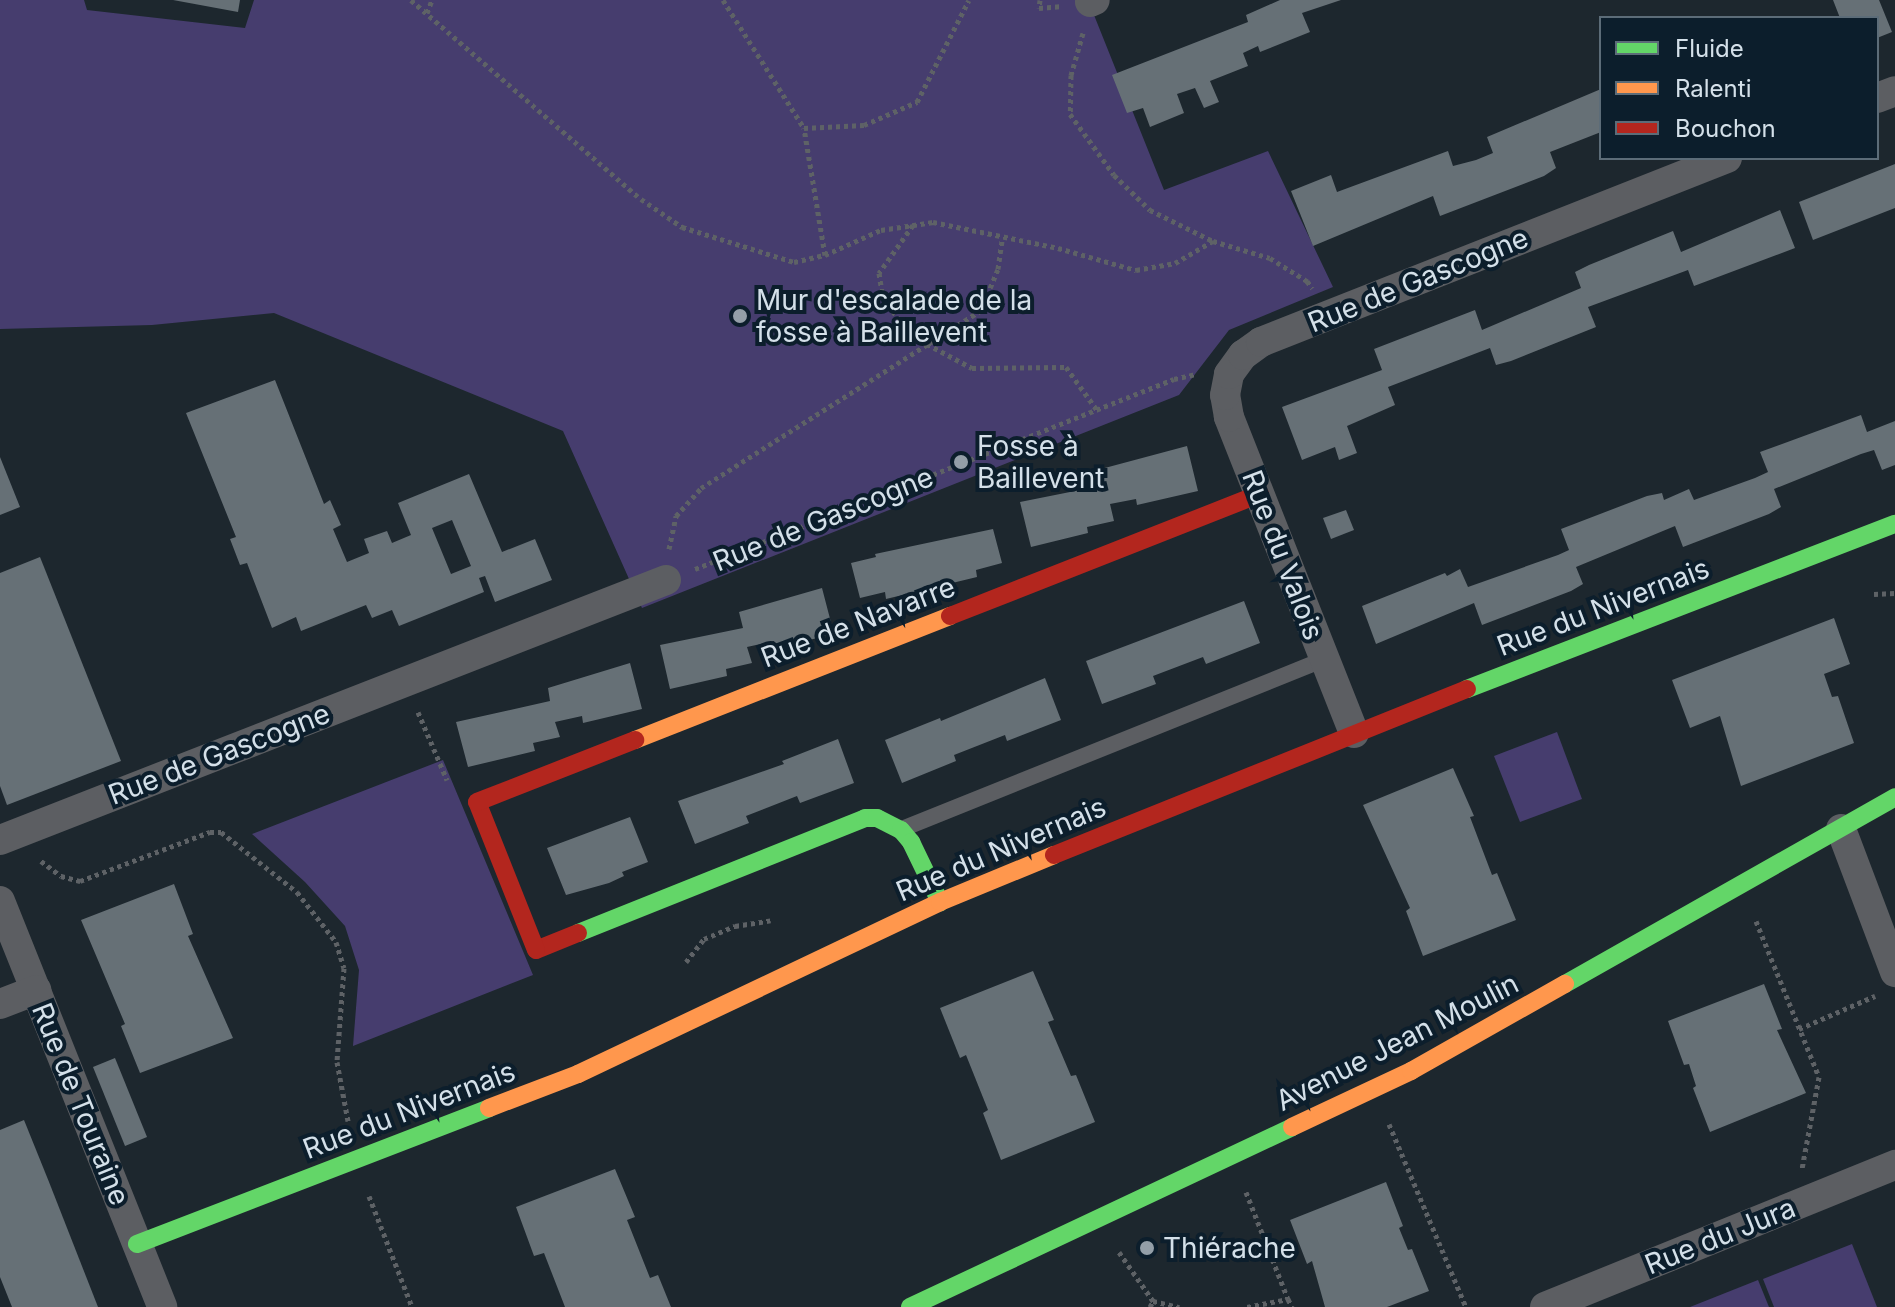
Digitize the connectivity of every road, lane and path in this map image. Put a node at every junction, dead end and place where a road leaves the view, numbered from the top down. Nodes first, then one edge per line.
1 (411, 0) edge
2 (432, 0) edge
3 (723, 0) edge
4 (969, 0) edge
5 (1092, 1) edge
6 (427, 13) junction
7 (804, 128) junction
8 (1722, 160) edge
9 (913, 225) junction
10 (1002, 239) junction
11 (1213, 241) junction
12 (825, 255) junction
13 (1330, 315) junction
14 (927, 344) junction
15 (1229, 374) junction
16 (1097, 410) junction
17 (1260, 494) junction
18 (1895, 524) edge
19 (671, 579) junction
20 (1895, 593) edge
21 (1874, 594) dead end
22 (1324, 659) junction
23 (405, 682) junction
24 (1354, 733) junction
25 (1895, 797) edge
26 (477, 802) junction
27 (1841, 829) junction
28 (901, 830) junction
29 (4, 838) edge
30 (1742, 885) junction
31 (0, 901) edge
32 (940, 902) junction
33 (771, 920) dead end
34 (686, 962) dead end
35 (1888, 982) edge
36 (36, 990) junction
37 (0, 1004) edge
38 (1799, 1029) junction
39 (1374, 1089) junction
40 (1232, 1156) junction
41 (358, 1160) junction
42 (1895, 1165) edge
43 (1795, 1205) junction
44 (1096, 1220) junction
45 (137, 1244) junction
46 (1288, 1299) junction
47 (1151, 1304) edge
48 (162, 1307) edge
49 (412, 1307) edge
50 (910, 1307) edge
51 (1179, 1307) edge
52 (1247, 1307) edge
53 (1292, 1307) edge
54 (1466, 1307) edge
55 (1545, 1307) edge

1 - 6 path
2 - 6 path
3 - 7 path
4 - 7 path
5 - 11 path
6 - 12 path
7 - 12 path
8 - 13 street, Rue de Gascogne
9 - 10 path
9 - 12 path
9 - 14 path
10 - 11 path
10 - 14 path
11 - 13 path
13 - 15 street, Rue de Gascogne
14 - 16 path
14 - 19 path
15 - 16 path, Rue de Gascogne
15 - 17 street, Rue du Valois
16 - 19 path, Rue de Gascogne
17 - 22 street, Rue du Valois
17 - 26 street, Rue de Navarre
18 - 24 street, Rue du Nivernais
19 - 23 street, Rue de Gascogne
20 - 21 path
22 - 24 street, Rue du Valois
22 - 28 lane
23 - 26 path
23 - 29 street, Rue de Gascogne
24 - 32 street, Rue du Nivernais
25 - 27 street, Avenue Jean Moulin
26 - 28 street
27 - 30 street, Avenue Jean Moulin
27 - 35 street
28 - 32 street
29 - 41 path
30 - 38 path
30 - 39 street, Avenue Jean Moulin
31 - 36 street, Rue de Touraine
32 - 41 street, Rue du Nivernais
33 - 34 path
35 - 38 path
36 - 37 street
36 - 45 street, Rue de Touraine
38 - 43 path
39 - 40 street, Avenue Jean Moulin
39 - 54 path
40 - 44 street, Avenue Jean Moulin
40 - 46 path
41 - 45 street, Rue du Nivernais
41 - 49 path
42 - 43 street, Rue du Jura
43 - 55 street, Rue du Jura
44 - 47 path
44 - 50 street, Avenue Jean Moulin
45 - 48 street, Rue de Touraine
46 - 52 path
46 - 53 path
47 - 51 path

